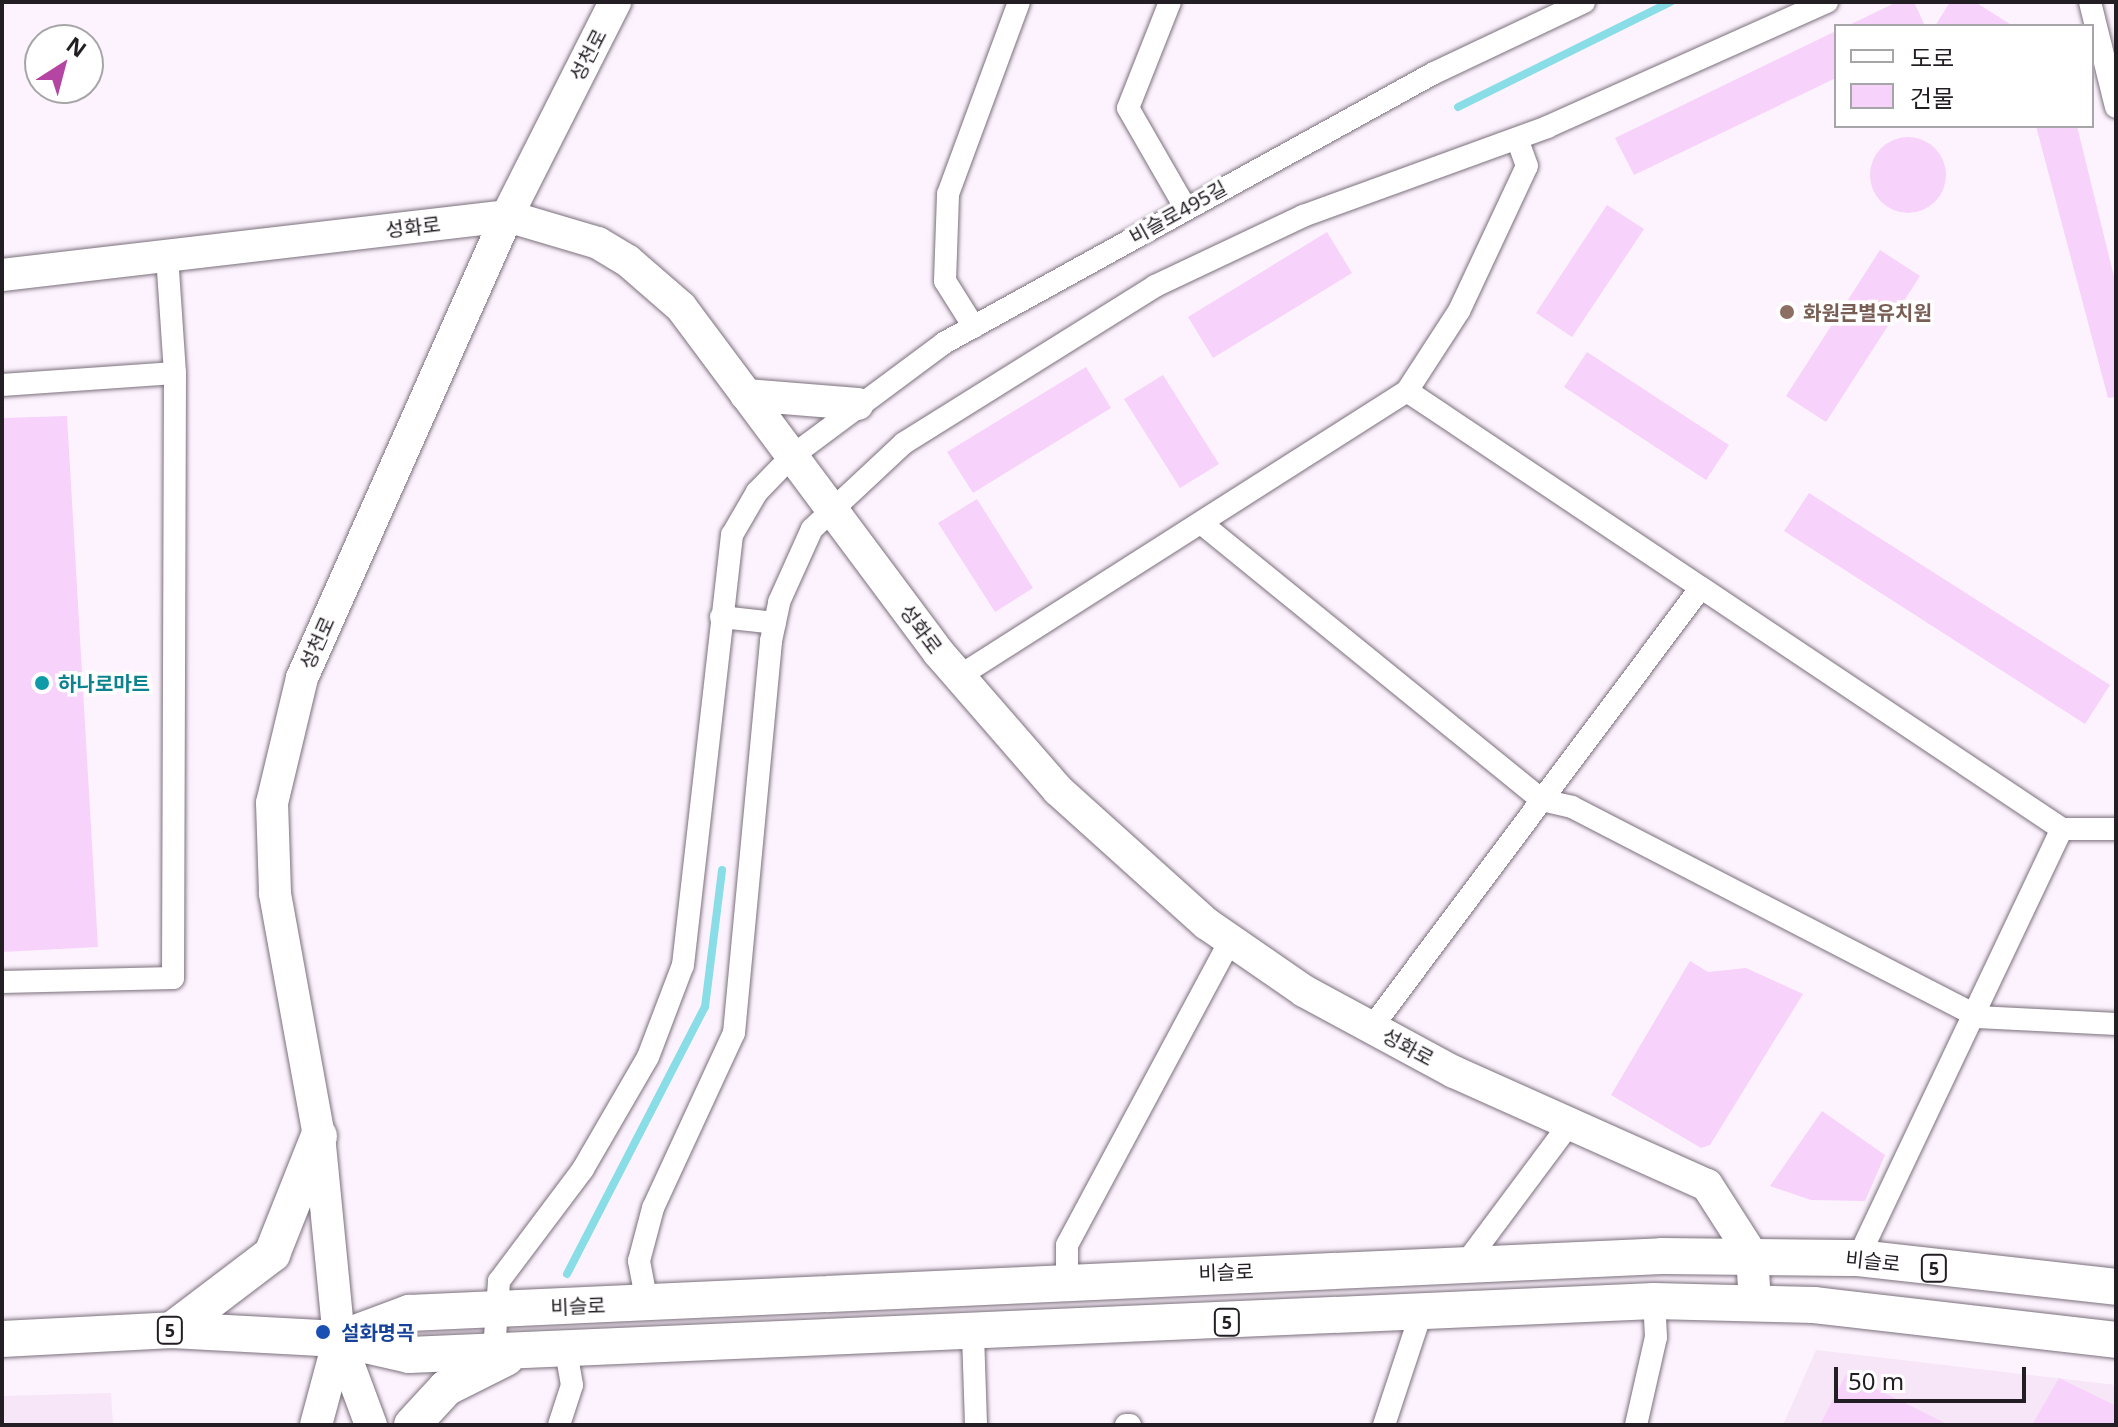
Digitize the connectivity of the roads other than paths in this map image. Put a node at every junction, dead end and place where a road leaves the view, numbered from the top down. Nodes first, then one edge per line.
1 (615, 2) edge
2 (1019, 2) edge
3 (1170, 2) edge
4 (1584, 2) edge
5 (1827, 2) edge
6 (2090, 2) edge
7 (2116, 107) edge
8 (1517, 139) junction
9 (1185, 207) junction
10 (507, 216) junction
11 (167, 255) junction
12 (2, 275) edge
13 (974, 327) junction
14 (175, 373) junction
15 (2, 385) edge
16 (1407, 391) junction
17 (746, 395) junction
18 (858, 404) junction
19 (792, 456) junction
20 (831, 508) junction
21 (1201, 523) junction
22 (1699, 590) junction
23 (721, 617) junction
24 (775, 623) junction
25 (958, 677) junction
26 (1542, 800) junction
27 (2062, 829) junction
28 (2116, 829) edge
29 (1230, 941) junction
30 (2, 982) edge
31 (1978, 1017) junction
32 (2116, 1024) edge
33 (1372, 1027) junction
34 (1570, 1123) junction
35 (319, 1136) junction
36 (1752, 1255) junction
37 (1858, 1258) junction
38 (1584, 1259) junction
39 (1465, 1264) junction
40 (1953, 1271) junction
41 (1067, 1278) junction
42 (2116, 1287) edge
43 (1654, 1301) junction
44 (647, 1303) junction
45 (1755, 1303) junction
46 (1588, 1304) junction
47 (494, 1310) junction
48 (1877, 1312) junction
49 (1421, 1313) junction
50 (172, 1330) junction
51 (973, 1334) junction
52 (2, 1339) edge
53 (339, 1339) junction
54 (2116, 1340) edge
55 (566, 1350) junction
56 (503, 1351) junction
57 (316, 1425) edge
58 (371, 1425) edge
59 (412, 1425) edge
60 (559, 1425) edge
61 (976, 1425) edge
62 (1384, 1425) edge
63 (1636, 1425) edge

1 - 10 main road, 성천로
2 - 13 street
3 - 9 street
4 - 9 street, 비슬로495길
5 - 8 street
6 - 7 street
8 - 16 street
8 - 20 street
9 - 13 street, 비슬로495길
10 - 11 main road, 성화로
10 - 17 main road, 성화로
10 - 35 main road, 성천로
11 - 12 main road, 성화로
11 - 14 street
13 - 18 street, 비슬로495길
14 - 15 street
14 - 30 street
16 - 21 street
16 - 22 street
17 - 18 main road
17 - 19 main road, 성화로
18 - 19 street, 비슬로495길
19 - 20 main road, 성화로
19 - 23 street, 비슬로495길
20 - 24 street
20 - 25 main road, 성화로
21 - 25 street
21 - 26 street
22 - 26 street
22 - 27 street
23 - 24 street
23 - 47 street, 비슬로495길
24 - 44 street
25 - 29 main road, 성화로
26 - 31 street
26 - 33 street
27 - 28 street
27 - 31 street
29 - 33 main road, 성화로
29 - 41 street
31 - 32 street
31 - 37 street
33 - 34 main road, 성화로
34 - 36 main road, 성화로
34 - 39 street
35 - 50 main road
35 - 53 main road, 성천로
36 - 37 main road, 비슬로 / 5
36 - 38 main road, 비슬로 / 5
36 - 45 main road, 성화로
37 - 40 main road, 비슬로 / 5
38 - 39 main road, 비슬로 / 5
38 - 46 main road
39 - 41 main road, 비슬로 / 5
40 - 42 main road, 비슬로 / 5
40 - 48 main road
41 - 44 main road, 비슬로 / 5
43 - 45 main road, 비슬로 / 5
43 - 46 main road, 비슬로 / 5
43 - 63 street
44 - 47 main road, 비슬로 / 5
45 - 48 main road, 비슬로 / 5
46 - 49 main road, 비슬로 / 5
47 - 53 main road, 비슬로 / 5
47 - 56 street, 비슬로495길
48 - 54 main road, 비슬로 / 5
49 - 51 main road, 비슬로 / 5
49 - 62 street
50 - 52 main road, 비슬로 / 5
50 - 53 main road, 비슬로 / 5
51 - 55 main road, 비슬로 / 5
51 - 61 street
53 - 56 main road, 비슬로 / 5
53 - 57 main road
53 - 58 main road
55 - 56 main road, 비슬로 / 5
55 - 60 street
56 - 59 main road

